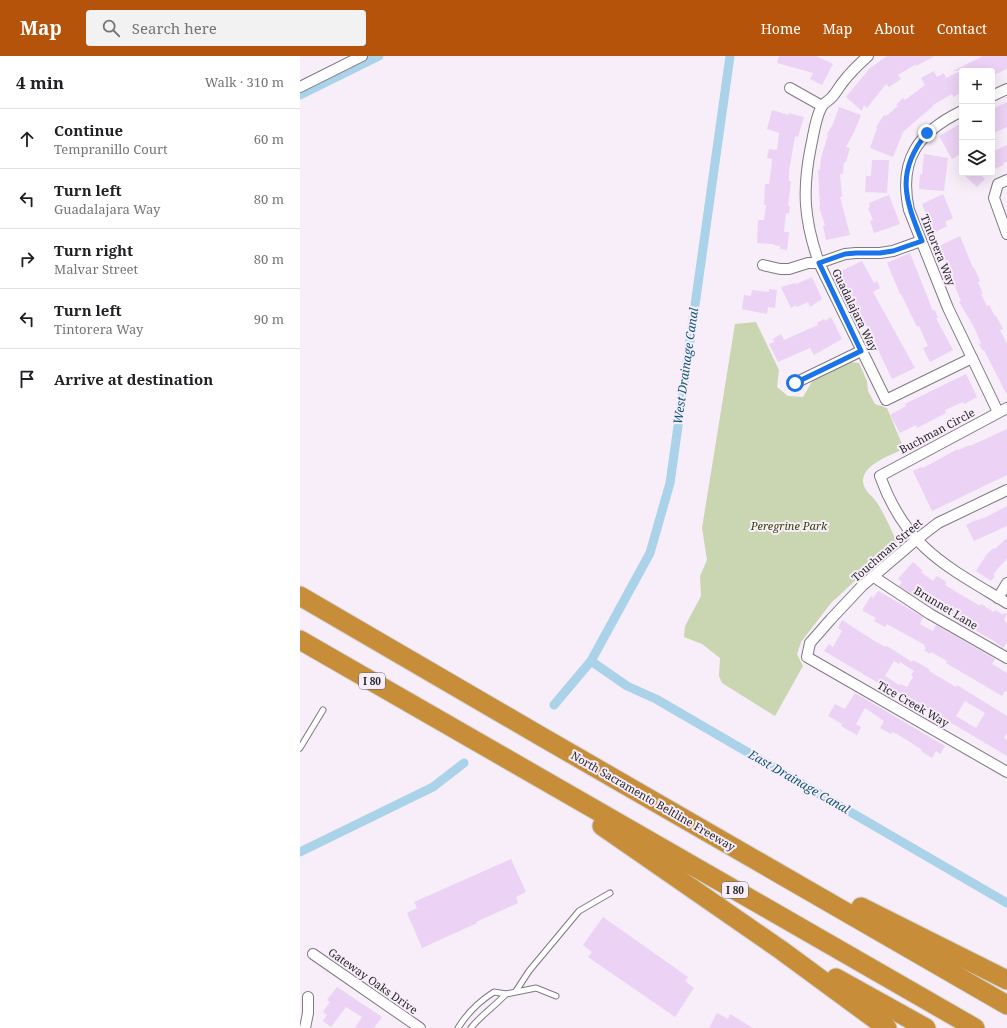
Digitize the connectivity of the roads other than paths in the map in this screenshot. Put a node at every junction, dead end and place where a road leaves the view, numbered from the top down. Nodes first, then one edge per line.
1 (362, 56) edge
2 (868, 56) edge
3 (300, 87) edge
4 (790, 88) dead end
5 (1007, 89) edge
6 (995, 95) edge
7 (822, 106) junction
8 (959, 112) edge
9 (1007, 180) edge
10 (1007, 234) edge
11 (922, 241) junction
12 (819, 263) junction
13 (763, 266) dead end
14 (861, 351) junction
15 (972, 358) junction
16 (795, 383) dead end
17 (1003, 410) edge
18 (1007, 490) edge
19 (916, 540) junction
20 (874, 577) junction
21 (1007, 583) edge
22 (300, 596) edge
23 (1003, 600) edge
24 (300, 640) edge
25 (807, 657) joint
26 (1007, 658) edge
27 (323, 710) dead end
28 (300, 748) edge
29 (496, 752) junction
30 (1007, 772) edge
31 (666, 808) junction
32 (610, 893) dead end
33 (759, 935) junction
34 (313, 954) dead end
35 (1007, 980) edge
36 (516, 991) junction
37 (506, 994) junction
38 (556, 996) dead end
39 (308, 997) dead end
40 (1007, 1005) edge
41 (305, 1028) edge
42 (420, 1028) edge
43 (458, 1028) edge
44 (471, 1028) edge
45 (887, 1028) edge
46 (926, 1028) edge
47 (975, 1028) edge

1 - 3 street
2 - 7 street, Guadalajara Way
4 - 7 street
5 - 6 street
7 - 12 street, Guadalajara Way
8 - 11 street, Tintorera Way
9 - 10 street
11 - 12 street
11 - 15 street, Tintorera Way
12 - 13 street
12 - 14 street, Guadalajara Way
14 - 15 street, Guadalajara Way
14 - 16 street
15 - 17 street, Tintorera Way
17 - 19 street, Buchman Circle
18 - 19 street, Touchman Street
19 - 20 street, Touchman Street
19 - 23 street
20 - 25 street, Touchman Street
20 - 26 street, Brunnet Lane
21 - 23 street
22 - 31 highway, North Sacramento Beltline Freeway
24 - 29 highway, I 80
25 - 30 street, Tice Creek Way
27 - 28 lane
29 - 33 highway
29 - 47 highway, I 80
31 - 35 highway
31 - 40 highway, North Sacramento Beltline Freeway
32 - 36 lane
33 - 45 highway
33 - 46 highway
34 - 42 street, Gateway Oaks Drive
36 - 37 lane
36 - 38 lane
37 - 43 lane
37 - 44 lane
39 - 41 street

